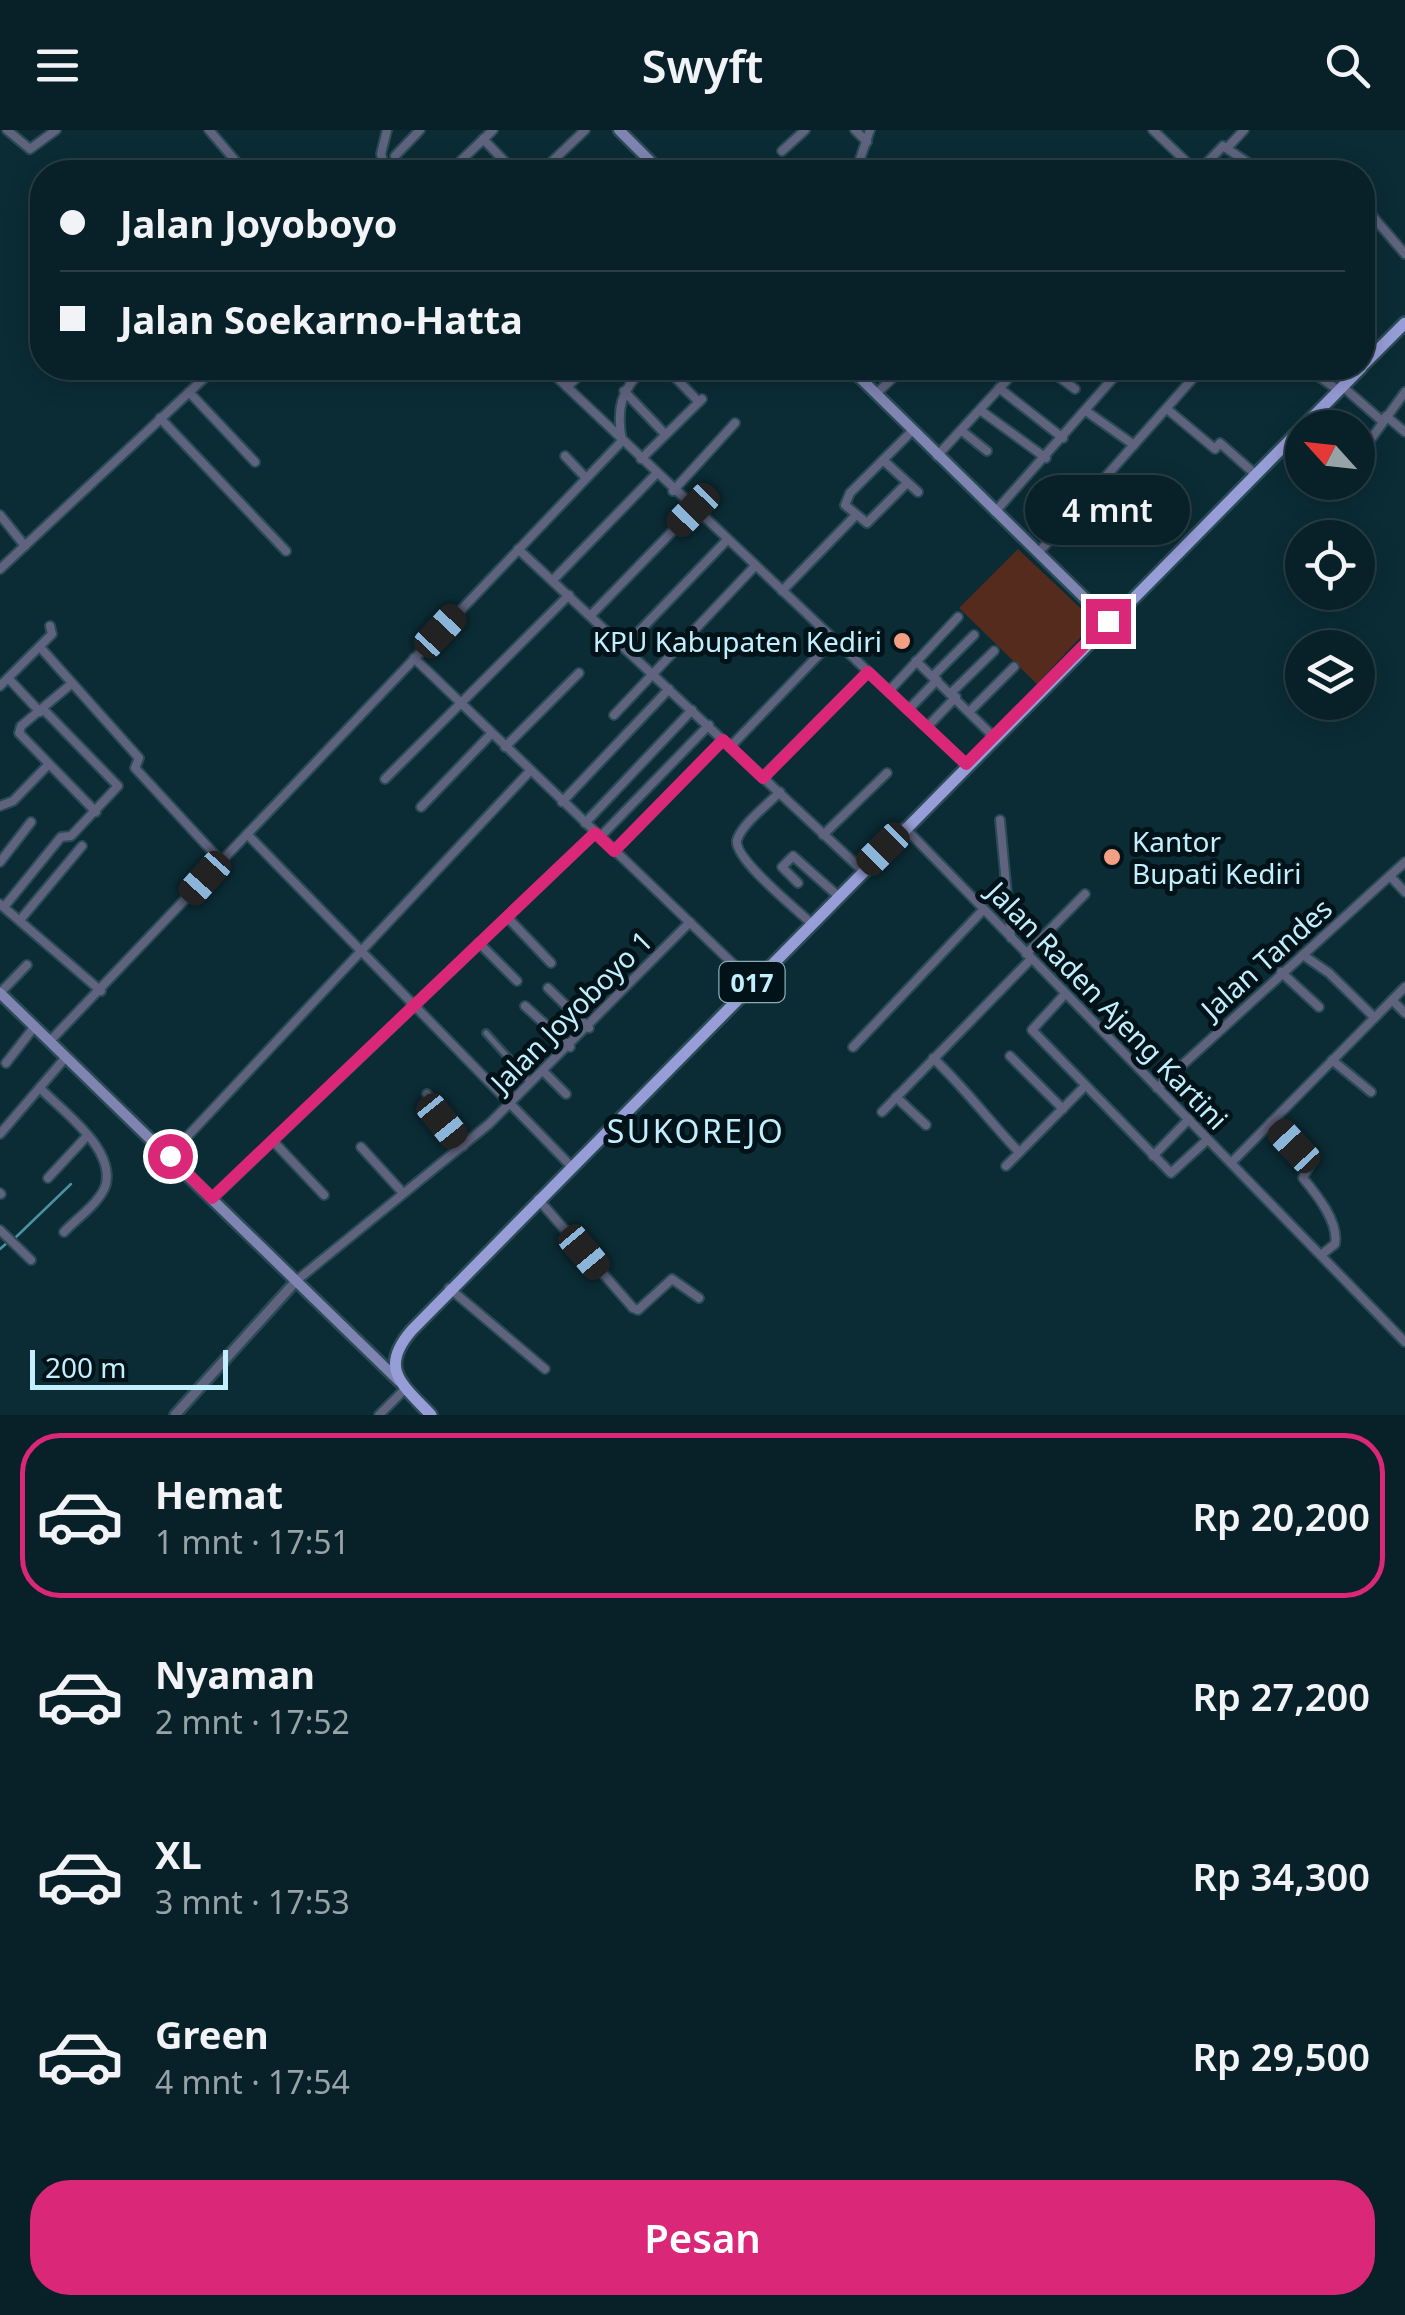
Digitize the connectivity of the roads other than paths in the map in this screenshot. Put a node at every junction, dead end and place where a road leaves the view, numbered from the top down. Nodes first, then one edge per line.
1 (7, 130) edge
2 (56, 130) edge
3 (209, 130) edge
4 (387, 130) edge
5 (420, 130) edge
6 (493, 130) edge
7 (585, 130) edge
8 (805, 130) edge
9 (855, 130) edge
10 (870, 130) edge
11 (1153, 130) edge
12 (1244, 130) edge
13 (622, 131) edge
14 (484, 139) junction
15 (867, 142) junction
16 (1228, 147) junction
17 (782, 151) dead end
18 (394, 156) dead end
19 (235, 160) edge
20 (383, 160) edge
21 (462, 160) edge
22 (504, 160) edge
23 (553, 160) edge
24 (650, 160) edge
25 (857, 160) edge
26 (1184, 160) edge
27 (1207, 160) edge
28 (1246, 160) edge
29 (1375, 219) edge
30 (1405, 254) edge
31 (1405, 324) edge
32 (1375, 354) edge
33 (202, 380) edge
34 (560, 380) edge
35 (574, 380) edge
36 (634, 380) edge
37 (679, 380) edge
38 (862, 380) edge
39 (891, 380) edge
40 (1007, 380) edge
41 (1063, 380) edge
42 (1110, 380) edge
43 (1192, 380) edge
44 (1327, 380) edge
45 (1348, 380) edge
46 (567, 387) junction
47 (999, 388) junction
48 (1340, 388) junction
49 (1075, 389) dead end
50 (624, 391) junction
51 (188, 392) junction
52 (1405, 392) edge
53 (876, 394) junction
54 (980, 410) junction
55 (1167, 410) junction
56 (1086, 411) junction
57 (160, 418) junction
58 (1384, 418) junction
59 (736, 423) dead end
60 (912, 431) junction
61 (962, 431) junction
62 (1375, 432) edge
63 (1405, 432) edge
64 (665, 434) junction
65 (1063, 438) junction
66 (622, 440) junction
67 (1134, 445) junction
68 (987, 451) dead end
69 (565, 456) dead end
70 (937, 456) junction
71 (641, 458) junction
72 (1046, 458) junction
73 (884, 460) junction
74 (254, 462) dead end
75 (656, 474) junction
76 (1254, 474) junction
77 (586, 478) junction
78 (907, 483) junction
79 (673, 491) junction
80 (918, 492) dead end
81 (693, 510) junction
82 (995, 512) junction
83 (0, 515) edge
84 (855, 516) junction
85 (727, 540) junction
86 (25, 546) junction
87 (518, 548) junction
88 (286, 551) dead end
89 (1038, 553) junction
90 (755, 566) junction
91 (0, 569) edge
92 (553, 580) junction
93 (782, 592) junction
94 (569, 594) junction
95 (591, 614) junction
96 (958, 617) dead end
97 (1108, 621) junction
98 (52, 629) dead end
99 (974, 635) dead end
100 (834, 640) junction
101 (40, 646) junction
102 (624, 647) junction
103 (994, 651) dead end
104 (414, 658) junction
105 (916, 661) junction
106 (1014, 667) dead end
107 (868, 672) junction
108 (579, 673) dead end
109 (652, 673) junction
110 (8, 678) junction
111 (935, 678) junction
112 (70, 685) junction
113 (0, 686) edge
114 (669, 689) junction
115 (889, 691) junction
116 (954, 695) junction
117 (461, 704) junction
118 (692, 710) junction
119 (908, 710) junction
120 (41, 711) junction
121 (970, 712) junction
122 (614, 715) dead end
123 (708, 726) junction
124 (927, 727) junction
125 (491, 734) junction
126 (994, 737) junction
127 (727, 743) junction
128 (505, 748) junction
129 (138, 764) junction
130 (966, 764) junction
131 (48, 765) junction
132 (530, 771) junction
133 (888, 773) dead end
134 (763, 778) junction
135 (385, 780) dead end
136 (118, 786) junction
137 (780, 792) junction
138 (562, 802) junction
139 (1, 804) edge
140 (421, 807) dead end
141 (96, 812) junction
142 (1000, 820) dead end
143 (31, 822) dead end
144 (585, 823) junction
145 (904, 828) junction
146 (247, 834) junction
147 (597, 835) junction
148 (823, 835) junction
149 (82, 846) dead end
150 (614, 851) junction
151 (221, 861) junction
152 (0, 862) edge
153 (1405, 862) edge
154 (862, 870) junction
155 (1390, 876) junction
156 (798, 883) dead end
157 (1405, 892) edge
158 (1086, 894) dead end
159 (836, 895) junction
160 (2, 906) edge
161 (983, 910) junction
162 (507, 916) junction
163 (20, 920) junction
164 (690, 922) junction
165 (810, 922) junction
166 (1011, 938) junction
167 (479, 944) junction
168 (362, 950) junction
169 (1304, 955) junction
170 (1029, 956) junction
171 (550, 963) dead end
172 (26, 964) dead end
173 (1282, 972) junction
174 (517, 981) dead end
175 (752, 982) junction
176 (1405, 987) edge
177 (548, 988) dead end
178 (101, 990) junction
179 (0, 993) edge
180 (1065, 994) junction
181 (1392, 1000) junction
182 (414, 1006) junction
183 (525, 1006) dead end
184 (1319, 1007) dead end
185 (1405, 1013) edge
186 (1374, 1017) junction
187 (34, 1026) junction
188 (589, 1028) junction
189 (486, 1033) dead end
190 (1210, 1040) junction
191 (50, 1041) junction
192 (853, 1046) dead end
193 (570, 1047) junction
194 (1220, 1048) dead end
195 (1010, 1056) dead end
196 (66, 1057) junction
197 (933, 1058) junction
198 (1332, 1060) junction
199 (6, 1063) dead end
200 (544, 1072) junction
201 (532, 1084) junction
202 (40, 1088) junction
203 (1084, 1088) junction
204 (1157, 1088) junction
205 (1371, 1092) dead end
206 (426, 1094) dead end
207 (566, 1094) dead end
208 (896, 1097) junction
209 (510, 1104) junction
210 (1289, 1104) junction
211 (1063, 1108) junction
212 (1296, 1111) dead end
213 (882, 1112) dead end
214 (1189, 1120) junction
215 (1271, 1122) junction
216 (926, 1126) dead end
217 (0, 1134) edge
218 (87, 1136) junction
219 (1207, 1140) junction
220 (272, 1141) junction
221 (463, 1146) junction
222 (362, 1148) dead end
223 (1019, 1152) junction
224 (170, 1156) junction
225 (1152, 1156) junction
226 (1232, 1163) junction
227 (570, 1165) junction
228 (1006, 1166) dead end
229 (48, 1178) dead end
230 (403, 1193) junction
231 (324, 1195) dead end
232 (212, 1198) junction
233 (538, 1198) junction
234 (0, 1230) edge
235 (64, 1232) dead end
236 (1321, 1256) junction
237 (31, 1260) dead end
238 (296, 1281) junction
239 (450, 1288) junction
240 (700, 1298) dead end
241 (1405, 1342) edge
242 (400, 1345) junction
243 (371, 1356) junction
244 (545, 1369) dead end
245 (402, 1384) junction
246 (175, 1415) edge
247 (379, 1415) edge
248 (431, 1415) edge

1 - 2 street
3 - 19 street
4 - 20 street
5 - 18 street
6 - 14 street
7 - 23 street
8 - 17 street
9 - 15 street
10 - 15 street
11 - 26 street
12 - 16 street
13 - 24 main road
14 - 21 street
14 - 22 street
15 - 25 street
16 - 27 street
16 - 28 street
29 - 30 street
31 - 32 main road, 017
33 - 51 street
34 - 46 street
35 - 46 street
36 - 50 street
37 - 64 street
38 - 53 main road
39 - 53 street
40 - 47 street
41 - 49 street
42 - 56 street
43 - 55 street
44 - 48 street
45 - 48 main road, 017
46 - 66 street
47 - 54 street
47 - 65 street
48 - 58 street
48 - 76 main road, 017
50 - 64 street
50 - 66 street
51 - 57 street
51 - 74 street
52 - 58 street
53 - 60 main road
54 - 61 street
54 - 72 street
55 - 67 street
55 - 76 street
56 - 65 street
56 - 67 street
57 - 86 street
57 - 88 street
58 - 62 street
58 - 63 street
59 - 79 street
60 - 70 main road
60 - 73 street
61 - 68 street
61 - 70 street
64 - 71 street
65 - 72 street
66 - 71 street
66 - 77 street
67 - 89 street
69 - 77 street
70 - 82 main road
71 - 75 street
72 - 82 street
73 - 78 street
73 - 84 street
75 - 79 street
75 - 92 street
76 - 97 main road, 017
77 - 87 street
78 - 80 street
78 - 84 street
79 - 81 street
81 - 85 street
81 - 95 street
82 - 89 main road
83 - 86 street
84 - 93 street
85 - 90 street
85 - 102 street
86 - 91 street
87 - 92 street
87 - 104 street
89 - 97 main road
90 - 93 street
90 - 109 street
92 - 94 street
93 - 100 street
94 - 95 street
94 - 117 street
95 - 102 street
96 - 105 street
97 - 126 main road, 017
98 - 101 street
99 - 111 street
100 - 107 street
100 - 127 street
101 - 110 street
101 - 112 street
102 - 109 street
103 - 116 street
104 - 117 street
104 - 146 street
105 - 111 street
105 - 115 street
106 - 121 street
107 - 115 street
107 - 134 street
108 - 128 street
109 - 114 street
109 - 122 street
110 - 113 street
110 - 120 street
111 - 116 street
111 - 119 street
112 - 120 street
112 - 129 street
114 - 118 street
114 - 138 street
115 - 119 street
116 - 121 street
116 - 124 street
117 - 125 street
117 - 135 street
118 - 123 street
118 - 144 street
119 - 124 street
120 - 131 street
120 - 136 street
121 - 126 street
123 - 127 street
123 - 147 street
124 - 130 street
125 - 128 street
125 - 140 street
126 - 130 main road, 017
127 - 134 street
127 - 150 street
128 - 132 street
129 - 136 street
129 - 151 street
130 - 145 main road, 017
131 - 139 street
131 - 141 street
132 - 138 street
132 - 168 street
133 - 148 street
134 - 137 street
136 - 141 street
137 - 148 street
137 - 165 street
138 - 144 street
141 - 160 street
142 - 166 street
143 - 152 street
144 - 147 street
145 - 154 main road, 017
145 - 161 street, Jalan Raden Ajeng Kartini
146 - 151 street
146 - 168 street
147 - 150 street
147 - 162 street
148 - 154 street
149 - 163 street
150 - 164 street
151 - 178 street
153 - 155 street, Jalan Tandes
154 - 159 main road, 017
155 - 157 street
155 - 169 street, Jalan Tandes
156 - 159 street
158 - 170 street
159 - 165 main road, 017
160 - 163 street
161 - 166 street, Jalan Raden Ajeng Kartini
161 - 192 street
162 - 167 street
162 - 171 street
163 - 178 street
164 - 175 street
164 - 188 street, Jalan Joyoboyo 1
165 - 175 main road, 017
166 - 170 street, Jalan Raden Ajeng Kartini
167 - 174 street
167 - 182 street
168 - 182 street
168 - 224 street
169 - 173 street, Jalan Tandes
169 - 186 street
170 - 180 street, Jalan Raden Ajeng Kartini
170 - 197 street
172 - 179 street
173 - 184 street
173 - 190 street, Jalan Tandes
175 - 227 main road, 017
176 - 181 street
177 - 188 street
178 - 191 street
179 - 187 main road
180 - 203 street
180 - 204 street, Jalan Raden Ajeng Kartini
181 - 185 street
181 - 186 street
182 - 209 street
182 - 220 street
183 - 193 street
186 - 198 street
187 - 191 main road
187 - 199 street
188 - 193 street, Jalan Joyoboyo 1
189 - 201 street
190 - 194 street
190 - 204 street, Jalan Tandes
191 - 196 main road
193 - 200 street, Jalan Joyoboyo 1
195 - 211 street
196 - 202 street
196 - 224 main road
197 - 208 street
197 - 223 street
198 - 205 street
198 - 210 street
200 - 201 street, Jalan Joyoboyo 1
200 - 207 street
201 - 209 street, Jalan Joyoboyo 1
202 - 217 street
202 - 218 street
203 - 211 street
203 - 225 street
204 - 214 street, Jalan Raden Ajeng Kartini
206 - 221 street
208 - 213 street
208 - 216 street
209 - 221 street, Jalan Joyoboyo 1
209 - 227 street
210 - 212 street
210 - 215 street
211 - 223 street
214 - 219 street, Jalan Raden Ajeng Kartini
214 - 225 street
215 - 226 street
215 - 236 street
218 - 229 street
218 - 235 street
219 - 225 street
219 - 226 street, Jalan Raden Ajeng Kartini
220 - 231 street
220 - 232 street
221 - 230 street, Jalan Joyoboyo 1
222 - 230 street
223 - 228 street
224 - 232 main road
226 - 236 street, Jalan Raden Ajeng Kartini
227 - 233 main road, 017
230 - 238 street, Jalan Joyoboyo 1
232 - 238 main road
233 - 239 main road, 017
233 - 240 street
234 - 237 street
236 - 241 street, Jalan Raden Ajeng Kartini
238 - 243 main road
238 - 246 street
239 - 242 main road, 017
239 - 244 street
242 - 243 main road
242 - 245 main road
243 - 245 main road
245 - 247 street
245 - 248 main road

